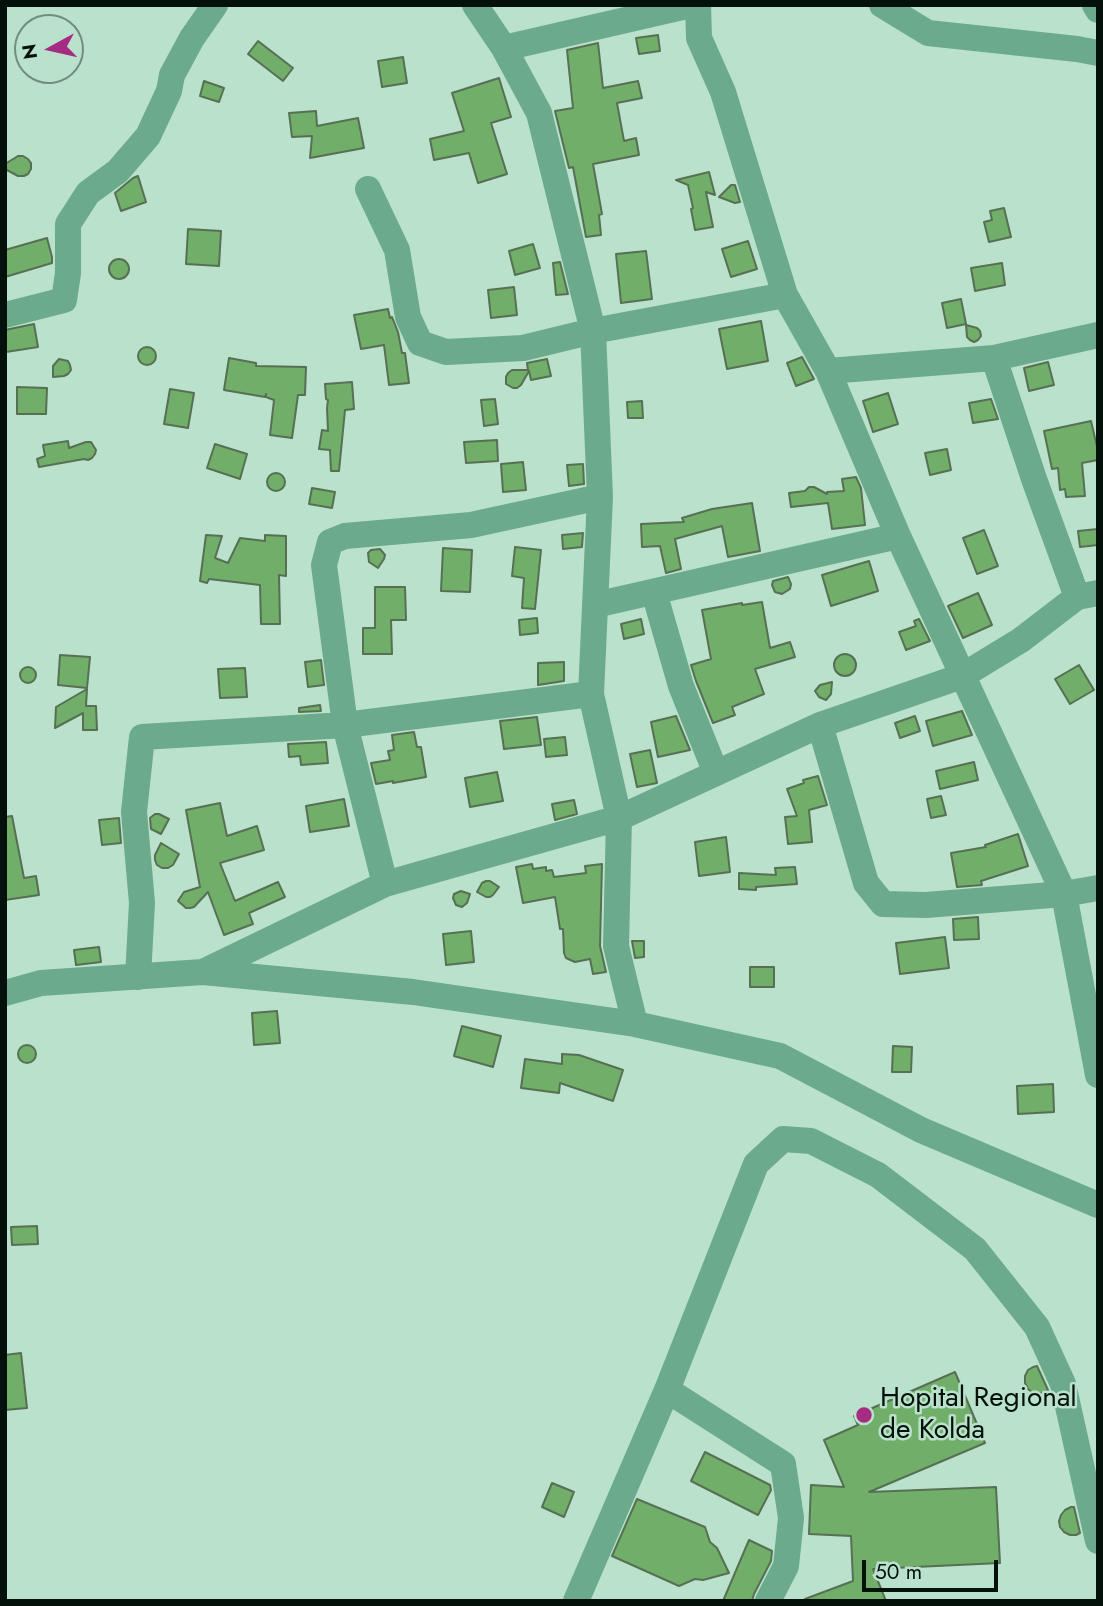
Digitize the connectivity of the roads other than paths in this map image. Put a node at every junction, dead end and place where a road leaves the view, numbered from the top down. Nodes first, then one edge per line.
1 (215, 5) edge
2 (475, 5) edge
3 (691, 5) edge
4 (698, 5) edge
5 (883, 5) edge
6 (1095, 5) edge
7 (1098, 10) edge
8 (504, 48) junction
9 (1098, 52) edge
10 (368, 189) dead end
11 (785, 295) junction
12 (5, 315) edge
13 (593, 331) junction
14 (1098, 335) edge
15 (994, 358) junction
16 (828, 371) junction
17 (600, 497) junction
18 (898, 536) junction
19 (654, 592) junction
20 (1088, 595) edge
21 (595, 605) junction
22 (962, 676) junction
23 (591, 694) junction
24 (345, 725) junction
25 (820, 725) junction
26 (716, 773) junction
27 (619, 818) junction
28 (385, 884) junction
29 (1098, 888) edge
30 (1064, 894) junction
31 (203, 972) junction
32 (138, 977) junction
33 (5, 993) edge
34 (635, 1024) junction
35 (1098, 1075) edge
36 (1098, 1205) edge
37 (667, 1390) junction
38 (1098, 1541) edge
39 (576, 1601) edge
40 (768, 1601) edge

1 - 12 street
2 - 8 street
3 - 8 street
4 - 11 street
5 - 9 street
6 - 7 street
8 - 13 street
10 - 13 street
11 - 13 street
11 - 16 street
13 - 17 street
14 - 15 street
15 - 16 street
15 - 20 street
16 - 18 street
17 - 21 street
17 - 24 street
18 - 19 street
18 - 22 street
19 - 21 street
19 - 26 street
20 - 22 street
21 - 23 street
22 - 25 street
22 - 30 street
23 - 24 street
23 - 27 street
24 - 28 street
24 - 32 street
25 - 26 street
25 - 30 street
26 - 27 street
27 - 28 street
27 - 34 street
28 - 31 street
29 - 30 street
30 - 35 street
31 - 32 street
31 - 34 street
32 - 33 street
34 - 36 street
37 - 38 street
37 - 39 street
37 - 40 street

